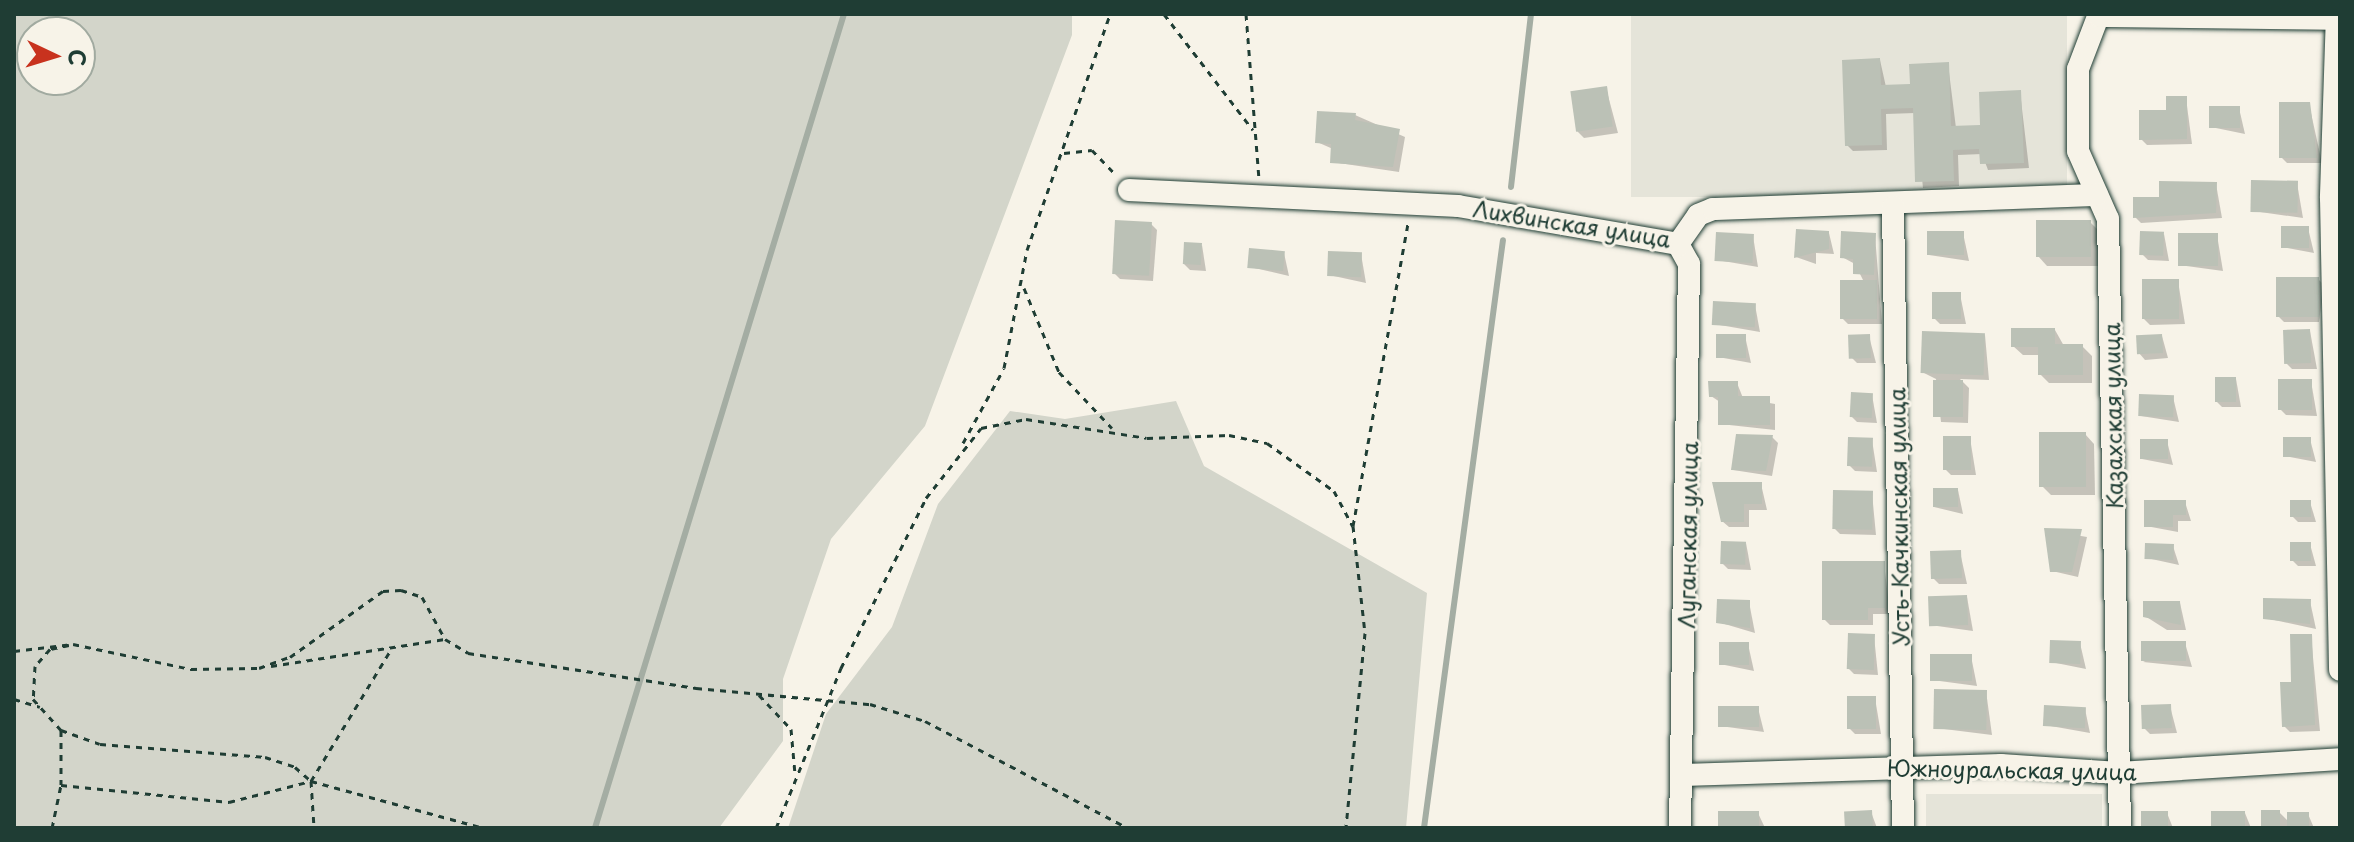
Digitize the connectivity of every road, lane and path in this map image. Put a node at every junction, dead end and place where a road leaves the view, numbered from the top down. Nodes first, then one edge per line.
1 (1110, 14) edge
2 (1164, 14) edge
3 (1246, 14) edge
4 (2099, 15) edge
5 (2338, 17) edge
6 (1253, 130) junction
7 (1064, 153) junction
8 (1129, 190) joint
9 (2097, 195) junction
10 (1261, 197) junction
11 (1412, 205) junction
12 (1893, 207) junction
13 (1678, 244) junction
14 (1023, 285) junction
15 (1113, 429) junction
16 (960, 447) junction
17 (1353, 526) junction
18 (445, 639) junction
19 (73, 644) junction
20 (393, 646) junction
21 (14, 651) edge
22 (259, 668) junction
23 (2340, 670) edge
24 (756, 693) junction
25 (14, 699) edge
26 (827, 700) junction
27 (40, 707) junction
28 (61, 730) junction
29 (2340, 759) edge
30 (1903, 766) junction
31 (2119, 773) junction
32 (1683, 775) junction
33 (795, 776) junction
34 (311, 781) junction
35 (61, 785) junction
36 (52, 828) edge
37 (314, 828) edge
38 (484, 828) edge
39 (776, 828) edge
40 (1128, 828) edge
41 (1346, 828) edge
42 (1680, 828) edge
43 (1903, 828) edge
44 (2120, 828) edge

1 - 7 path
2 - 6 path
3 - 6 path
4 - 5 street
4 - 9 street, Казахская улица
5 - 23 street
6 - 10 path
7 - 8 path
7 - 14 path
8 - 10 street, Лихвинская улица
9 - 12 street, Лихвинская улица
9 - 31 street, Казахская улица
10 - 11 street, Лихвинская улица
11 - 13 street, Лихвинская улица
11 - 17 path
12 - 13 street, Лихвинская улица
12 - 30 street, Усть-Качкинская улица
13 - 32 street, Луганская улица
14 - 15 path
14 - 16 path
15 - 16 path
15 - 17 path
16 - 26 path
17 - 41 path
18 - 20 path
18 - 22 path
18 - 24 path
19 - 21 path
19 - 22 path
19 - 27 path
20 - 22 path
20 - 34 path
24 - 26 path
24 - 33 path
25 - 27 path
26 - 33 path
26 - 40 path
27 - 28 path
28 - 34 path
28 - 35 path
29 - 31 street, Южноуральская улица
30 - 31 street, Южноуральская улица
30 - 32 street, Южноуральская улица
30 - 43 street, Усть-Качкинская улица
31 - 44 street, Казахская улица
32 - 42 street, Луганская улица
33 - 39 path
34 - 35 path
34 - 37 path
34 - 38 path
35 - 36 path

